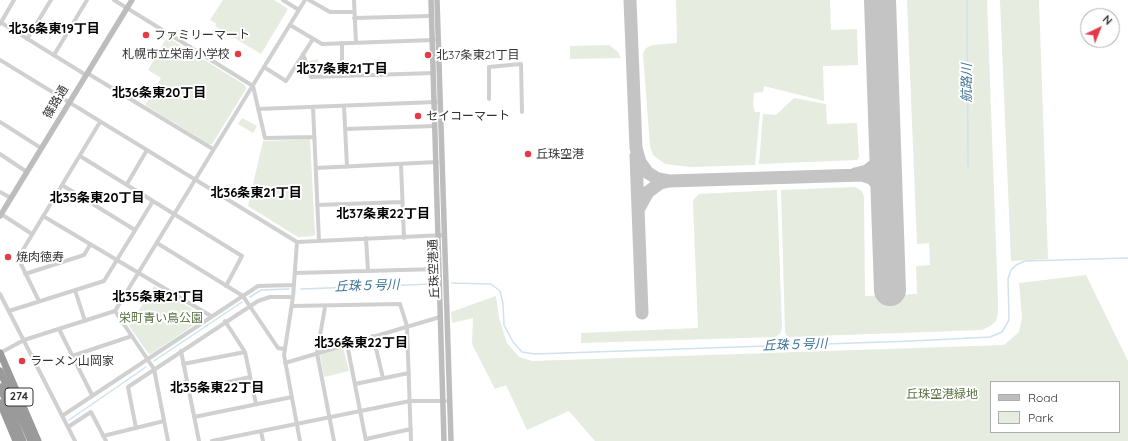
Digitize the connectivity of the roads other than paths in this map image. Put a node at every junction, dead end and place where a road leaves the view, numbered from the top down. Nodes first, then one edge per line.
1 (14, 0) edge
2 (51, 0) edge
3 (87, 0) edge
4 (114, 0) edge
5 (132, 0) edge
6 (283, 0) edge
7 (305, 0) edge
8 (309, 0) edge
9 (354, 0) edge
10 (431, 0) edge
11 (437, 0) edge
12 (127, 9) junction
13 (299, 10) junction
14 (354, 12) junction
15 (431, 16) junction
16 (354, 18) junction
17 (0, 23) edge
18 (290, 25) junction
19 (27, 39) junction
20 (313, 39) junction
21 (435, 40) junction
22 (342, 43) junction
23 (356, 43) junction
24 (303, 54) junction
25 (54, 55) junction
26 (0, 60) edge
27 (264, 67) junction
28 (433, 73) junction
29 (86, 74) junction
30 (342, 76) junction
31 (252, 86) junction
32 (489, 99) dead end
33 (437, 102) junction
34 (69, 103) junction
35 (344, 106) junction
36 (313, 107) junction
37 (258, 109) junction
38 (522, 112) dead end
39 (0, 122) edge
40 (100, 122) junction
41 (435, 126) junction
42 (346, 129) junction
43 (314, 137) junction
44 (41, 148) junction
45 (213, 149) junction
46 (147, 150) junction
47 (0, 154) edge
48 (80, 156) junction
49 (439, 162) junction
50 (401, 165) junction
51 (347, 167) junction
52 (316, 168) junction
53 (27, 172) junction
54 (195, 180) junction
55 (127, 184) junction
56 (62, 185) junction
57 (0, 192) edge
58 (11, 198) junction
59 (153, 201) junction
60 (402, 202) junction
61 (317, 205) junction
62 (174, 214) junction
63 (1, 215) edge
64 (43, 216) junction
65 (135, 230) junction
66 (32, 234) junction
67 (441, 236) junction
68 (366, 238) junction
69 (404, 238) junction
70 (319, 241) junction
71 (297, 242) junction
72 (157, 243) junction
73 (90, 245) junction
74 (117, 260) junction
75 (438, 269) junction
76 (368, 271) junction
77 (295, 273) junction
78 (26, 274) junction
79 (138, 274) junction
80 (294, 285) junction
81 (226, 286) junction
82 (75, 290) junction
83 (0, 294) edge
84 (243, 296) junction
85 (293, 297) junction
86 (39, 302) junction
87 (250, 306) junction
88 (292, 306) junction
89 (325, 307) junction
90 (9, 311) junction
91 (115, 311) junction
92 (211, 316) junction
93 (440, 317) junction
94 (85, 321) junction
95 (225, 321) junction
96 (406, 326) junction
97 (59, 329) junction
98 (132, 336) junction
99 (372, 336) junction
100 (24, 340) junction
101 (347, 344) junction
102 (284, 349) junction
103 (180, 351) junction
104 (245, 352) junction
105 (0, 353) edge
106 (317, 353) junction
107 (72, 356) junction
108 (147, 359) junction
109 (285, 363) junction
110 (183, 364) junction
111 (154, 369) junction
112 (0, 371) edge
113 (409, 373) junction
114 (250, 377) junction
115 (383, 378) junction
116 (355, 384) junction
117 (0, 387) edge
118 (189, 391) junction
119 (92, 395) junction
120 (292, 397) junction
121 (449, 400) junction
122 (410, 401) junction
123 (443, 401) junction
124 (0, 403) edge
125 (256, 404) junction
126 (360, 411) junction
127 (62, 416) junction
128 (194, 417) junction
129 (330, 417) junction
130 (164, 421) junction
131 (297, 424) junction
132 (68, 427) junction
133 (136, 428) junction
134 (411, 429) junction
135 (261, 431) junction
136 (103, 436) junction
137 (231, 439) edge
138 (366, 440) edge
139 (16, 441) edge
140 (23, 441) edge
141 (31, 441) edge
142 (38, 441) edge
143 (75, 441) edge
144 (106, 441) edge
145 (168, 441) edge
146 (200, 441) edge
147 (212, 441) edge
148 (263, 441) edge
149 (300, 441) edge
150 (334, 441) edge
151 (411, 441) edge
152 (444, 441) edge
153 (451, 441) edge

1 - 17 street
2 - 19 street
3 - 25 street
4 - 12 street
5 - 12 main road, 篠路通
6 - 13 street
7 - 13 street
8 - 14 street
9 - 14 street
10 - 15 main road, 丘珠空港通
11 - 21 main road, 丘珠空港通
12 - 29 main road, 篠路通
12 - 31 street
13 - 18 street
14 - 16 street
15 - 16 street
15 - 21 main road, 丘珠空港通
16 - 23 street
17 - 19 street
18 - 20 street
18 - 27 street
19 - 25 street
20 - 22 street
20 - 24 street
21 - 23 street
21 - 28 main road, 丘珠空港通
21 - 33 main road, 丘珠空港通
22 - 23 street
22 - 30 street
24 - 27 street
24 - 30 street
25 - 29 street
26 - 34 street
27 - 31 street
28 - 30 street
28 - 33 main road, 丘珠空港通
29 - 34 main road, 篠路通
29 - 45 street
31 - 37 street
31 - 45 street
32 - 38 street
33 - 35 street
33 - 41 main road, 丘珠空港通
33 - 49 main road, 丘珠空港通
34 - 40 street
34 - 44 main road, 篠路通
35 - 36 street
35 - 42 street
36 - 37 street
36 - 43 street
37 - 43 street
39 - 44 street
40 - 46 street
40 - 48 street
41 - 42 street
41 - 49 main road, 丘珠空港通
42 - 51 street
43 - 52 street
44 - 53 main road, 篠路通
45 - 54 street
46 - 54 street
46 - 55 street
47 - 53 street
48 - 55 street
48 - 56 street
49 - 50 street
49 - 67 main road, 丘珠空港通
50 - 51 street
50 - 60 street
51 - 52 street
52 - 61 street
53 - 58 main road, 篠路通
54 - 62 street
54 - 71 street
55 - 59 street
56 - 64 street
56 - 65 street
57 - 58 street
58 - 63 main road, 篠路通
59 - 62 street
59 - 65 street
60 - 61 street
60 - 69 street
61 - 70 street
62 - 72 street
62 - 81 street
63 - 66 street
64 - 66 street
64 - 73 street
65 - 74 street
66 - 78 street
67 - 69 street
67 - 75 main road, 丘珠空港通
67 - 121 main road, 丘珠空港通
68 - 69 street
68 - 70 street
68 - 76 street
70 - 71 street
71 - 77 street
72 - 79 street
72 - 81 street
73 - 74 street
73 - 78 street
74 - 79 street
74 - 82 street
75 - 76 street
75 - 93 main road, 丘珠空港通
76 - 77 street
77 - 80 street
78 - 86 street
79 - 91 street
79 - 92 street
80 - 84 street
80 - 85 street
81 - 84 street
82 - 86 street
82 - 94 street
83 - 90 street
84 - 87 street
84 - 92 street
85 - 87 street
85 - 88 street
86 - 90 street
87 - 95 street
87 - 102 street
88 - 89 street
88 - 102 street
89 - 96 street
89 - 106 street
90 - 100 street
91 - 94 street
91 - 98 street
92 - 108 street
93 - 96 street
93 - 123 main road, 丘珠空港通
94 - 97 street
95 - 103 street
95 - 104 street
96 - 99 street
96 - 113 street
97 - 100 street
97 - 107 street
98 - 107 street
98 - 108 street
99 - 101 street
99 - 115 street
100 - 105 street
100 - 127 street
101 - 106 street
101 - 116 street
102 - 109 street
103 - 110 street
103 - 111 street
104 - 110 street
104 - 114 street
105 - 142 highway, 274
106 - 109 street
106 - 129 street
107 - 119 street
108 - 111 street
108 - 119 street
109 - 120 street
110 - 118 street
111 - 130 street
111 - 133 street
112 - 141 highway
113 - 115 street
113 - 122 street
114 - 118 street
114 - 125 street
115 - 116 street
116 - 126 street
117 - 140 highway
118 - 128 street
119 - 127 street
120 - 125 street
120 - 131 street
121 - 123 street
121 - 153 main road, 丘珠空港通
122 - 123 street
122 - 126 street
122 - 134 street
123 - 152 main road, 丘珠空港通
124 - 139 highway, 274
125 - 128 street
126 - 129 street
126 - 138 street
127 - 132 street
128 - 146 street
129 - 131 street
129 - 150 street
130 - 133 street
130 - 145 street
131 - 135 street
131 - 149 street
132 - 136 street
132 - 143 street
133 - 136 street
134 - 138 street
134 - 151 street
135 - 137 street
135 - 148 street
136 - 144 street
137 - 147 street

